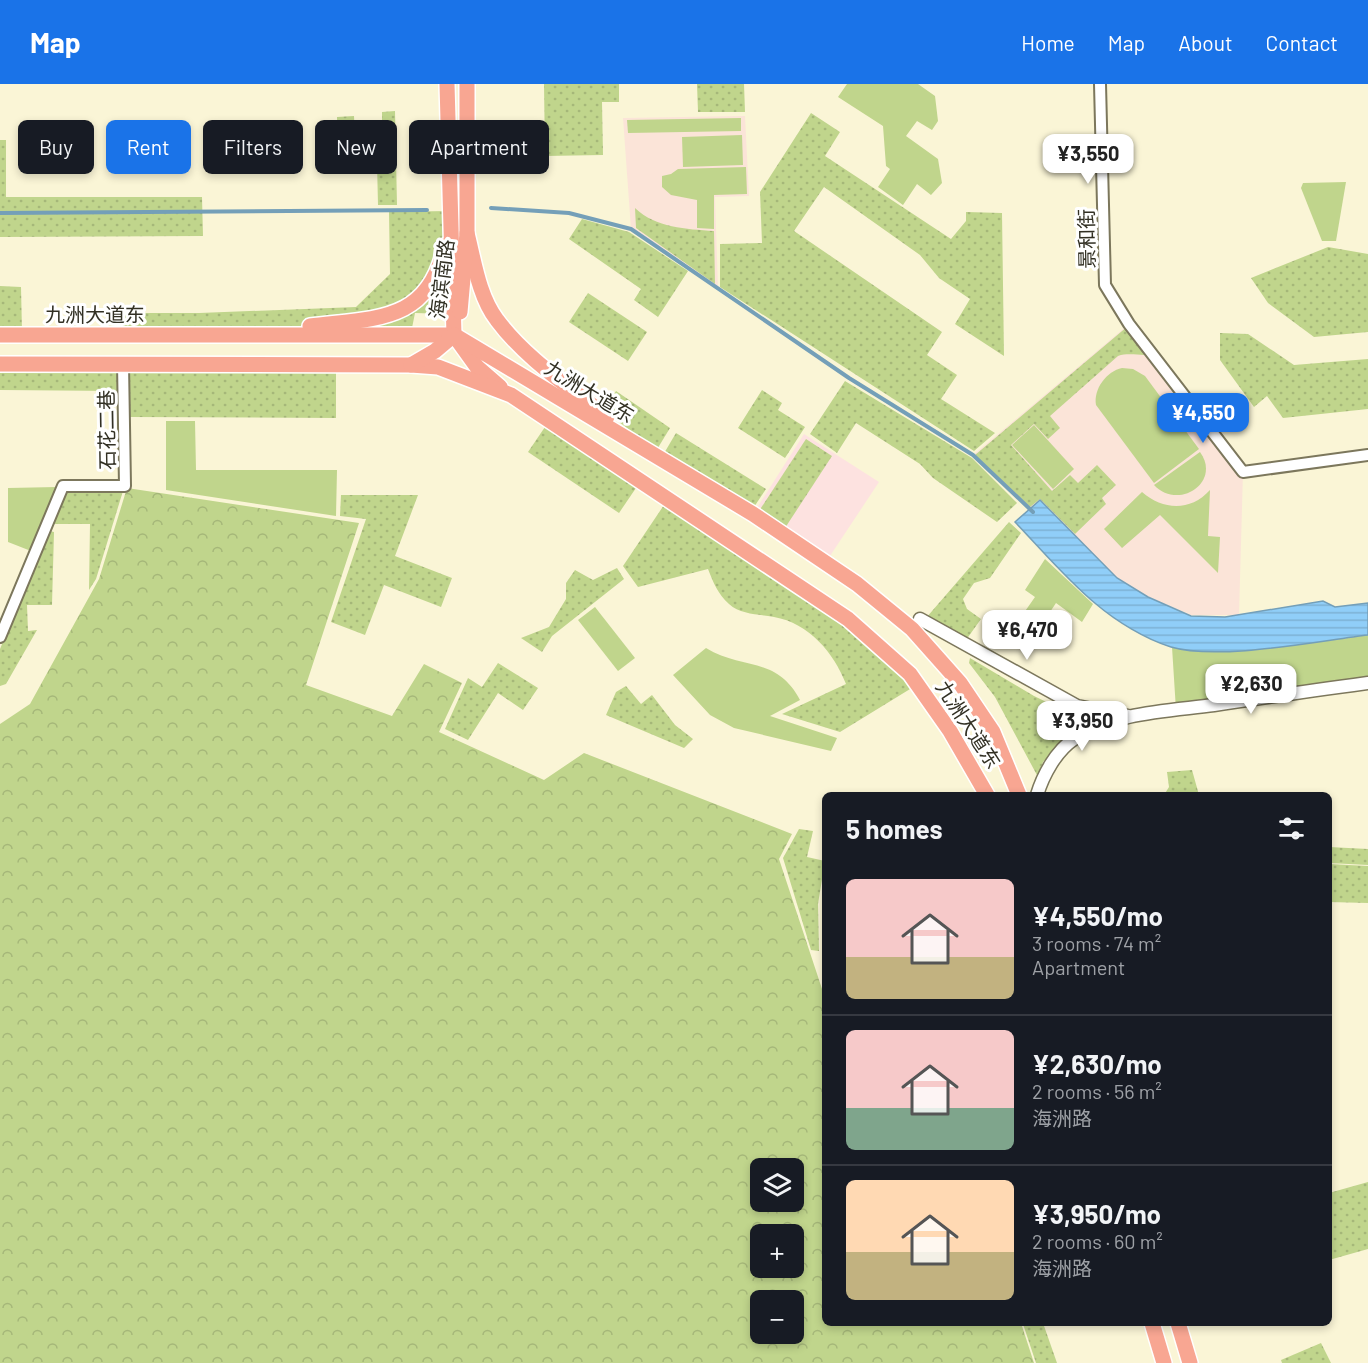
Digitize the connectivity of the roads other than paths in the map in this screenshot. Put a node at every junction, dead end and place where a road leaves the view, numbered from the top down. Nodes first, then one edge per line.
1 (447, 84) edge
2 (467, 84) edge
3 (1100, 84) edge
4 (450, 223) junction
5 (467, 233) junction
6 (245, 334) junction
7 (0, 335) edge
8 (454, 335) junction
9 (0, 364) edge
10 (123, 364) junction
11 (411, 365) junction
12 (511, 395) junction
13 (1368, 455) edge
14 (657, 457) junction
15 (920, 619) dead end
16 (0, 637) edge
17 (1368, 683) edge
18 (1130, 716) junction
19 (985, 792) edge
20 (1018, 792) edge
21 (1038, 792) edge
22 (1153, 1326) edge
23 (1179, 1326) edge
24 (1164, 1363) edge
25 (1190, 1363) edge

1 - 4 main road, 海滨南路
2 - 5 main road, 海滨南路
3 - 13 street, 景和街
4 - 6 main road
4 - 8 main road, 海滨南路
5 - 8 main road, 海滨南路
5 - 14 main road
6 - 7 main road, 九洲大道东
6 - 8 main road, 九洲大道东
8 - 11 main road
8 - 12 main road
8 - 14 main road, 九洲大道东
9 - 10 main road, 九洲大道东
10 - 11 main road, 九洲大道东
10 - 16 street, 石花二巷
11 - 12 main road, 九洲大道东
12 - 19 main road, 九洲大道东
14 - 20 main road, 九洲大道东
15 - 18 street
17 - 18 street
18 - 21 street
22 - 24 main road
23 - 25 main road

